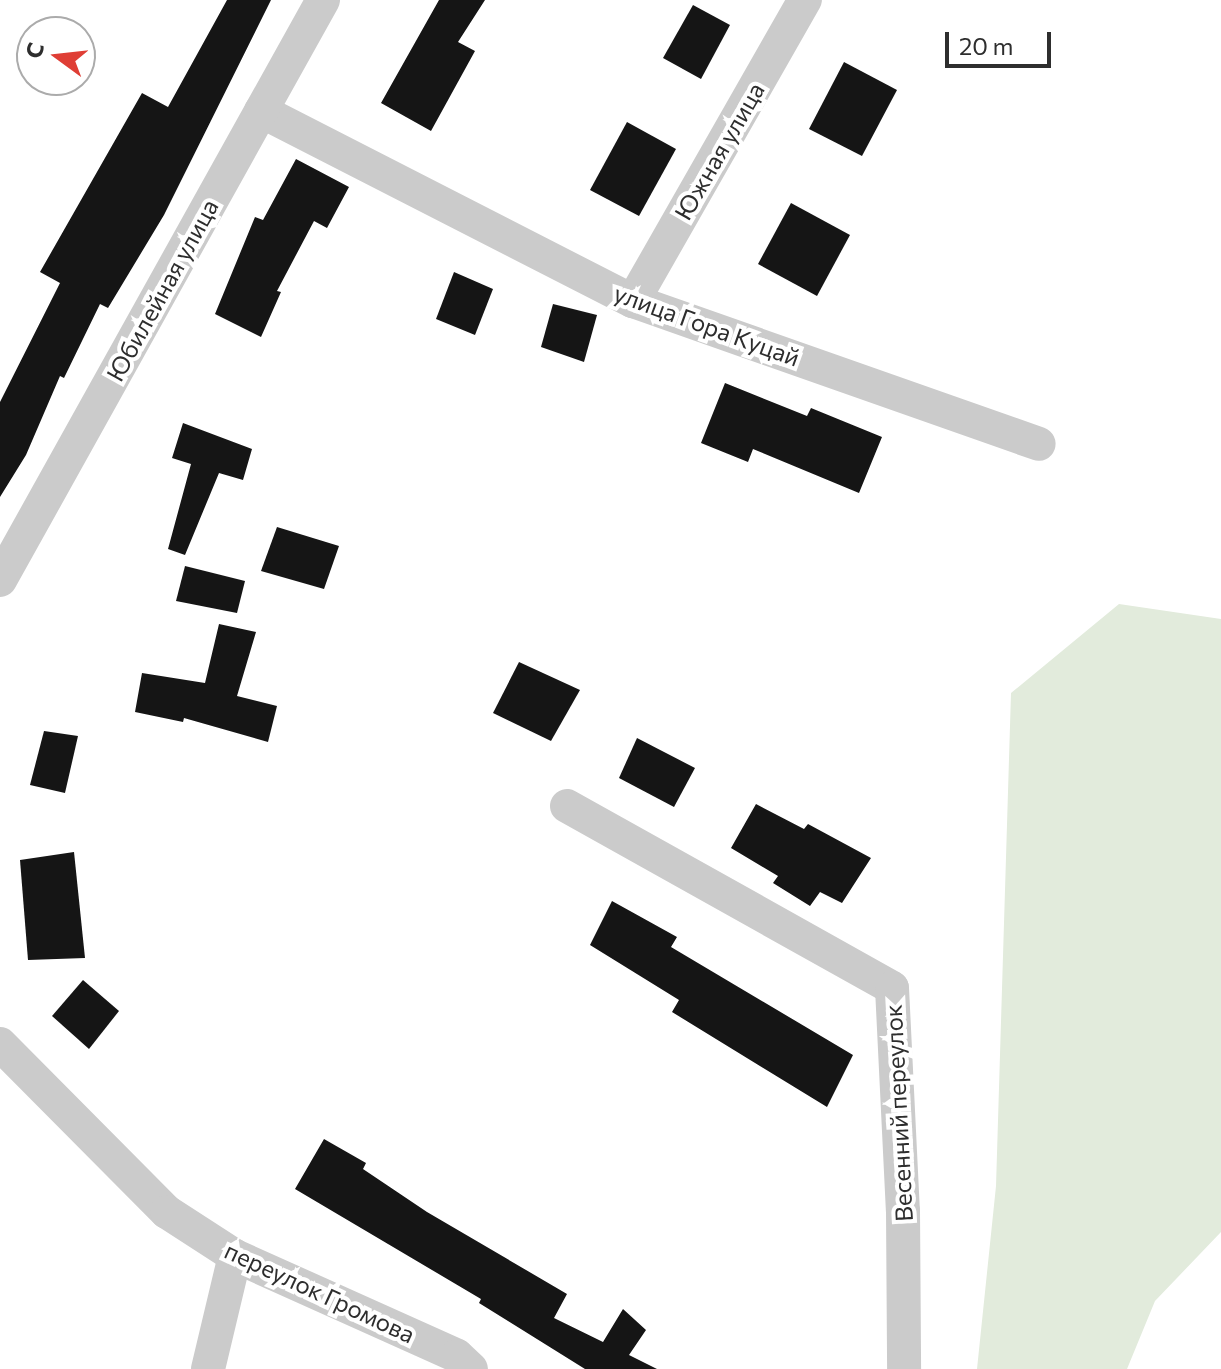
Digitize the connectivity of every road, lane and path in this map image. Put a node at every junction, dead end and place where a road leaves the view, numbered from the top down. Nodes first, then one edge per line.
1 (323, 0) edge
2 (805, 0) edge
3 (261, 111) junction
4 (633, 301) junction
5 (1038, 444) dead end
6 (0, 580) edge
7 (567, 806) dead end
8 (0, 1044) edge
9 (235, 1256) junction
10 (208, 1369) edge
11 (471, 1369) edge
12 (904, 1369) edge

1 - 3 street, Юбилейная улица
2 - 4 street, Южная улица
3 - 4 street, улица Гора Куцай
3 - 6 street, Юбилейная улица
4 - 5 street, улица Гора Куцай
7 - 12 street, Весенний переулок
8 - 9 street, переулок Громова
9 - 10 street
9 - 11 street, переулок Громова

